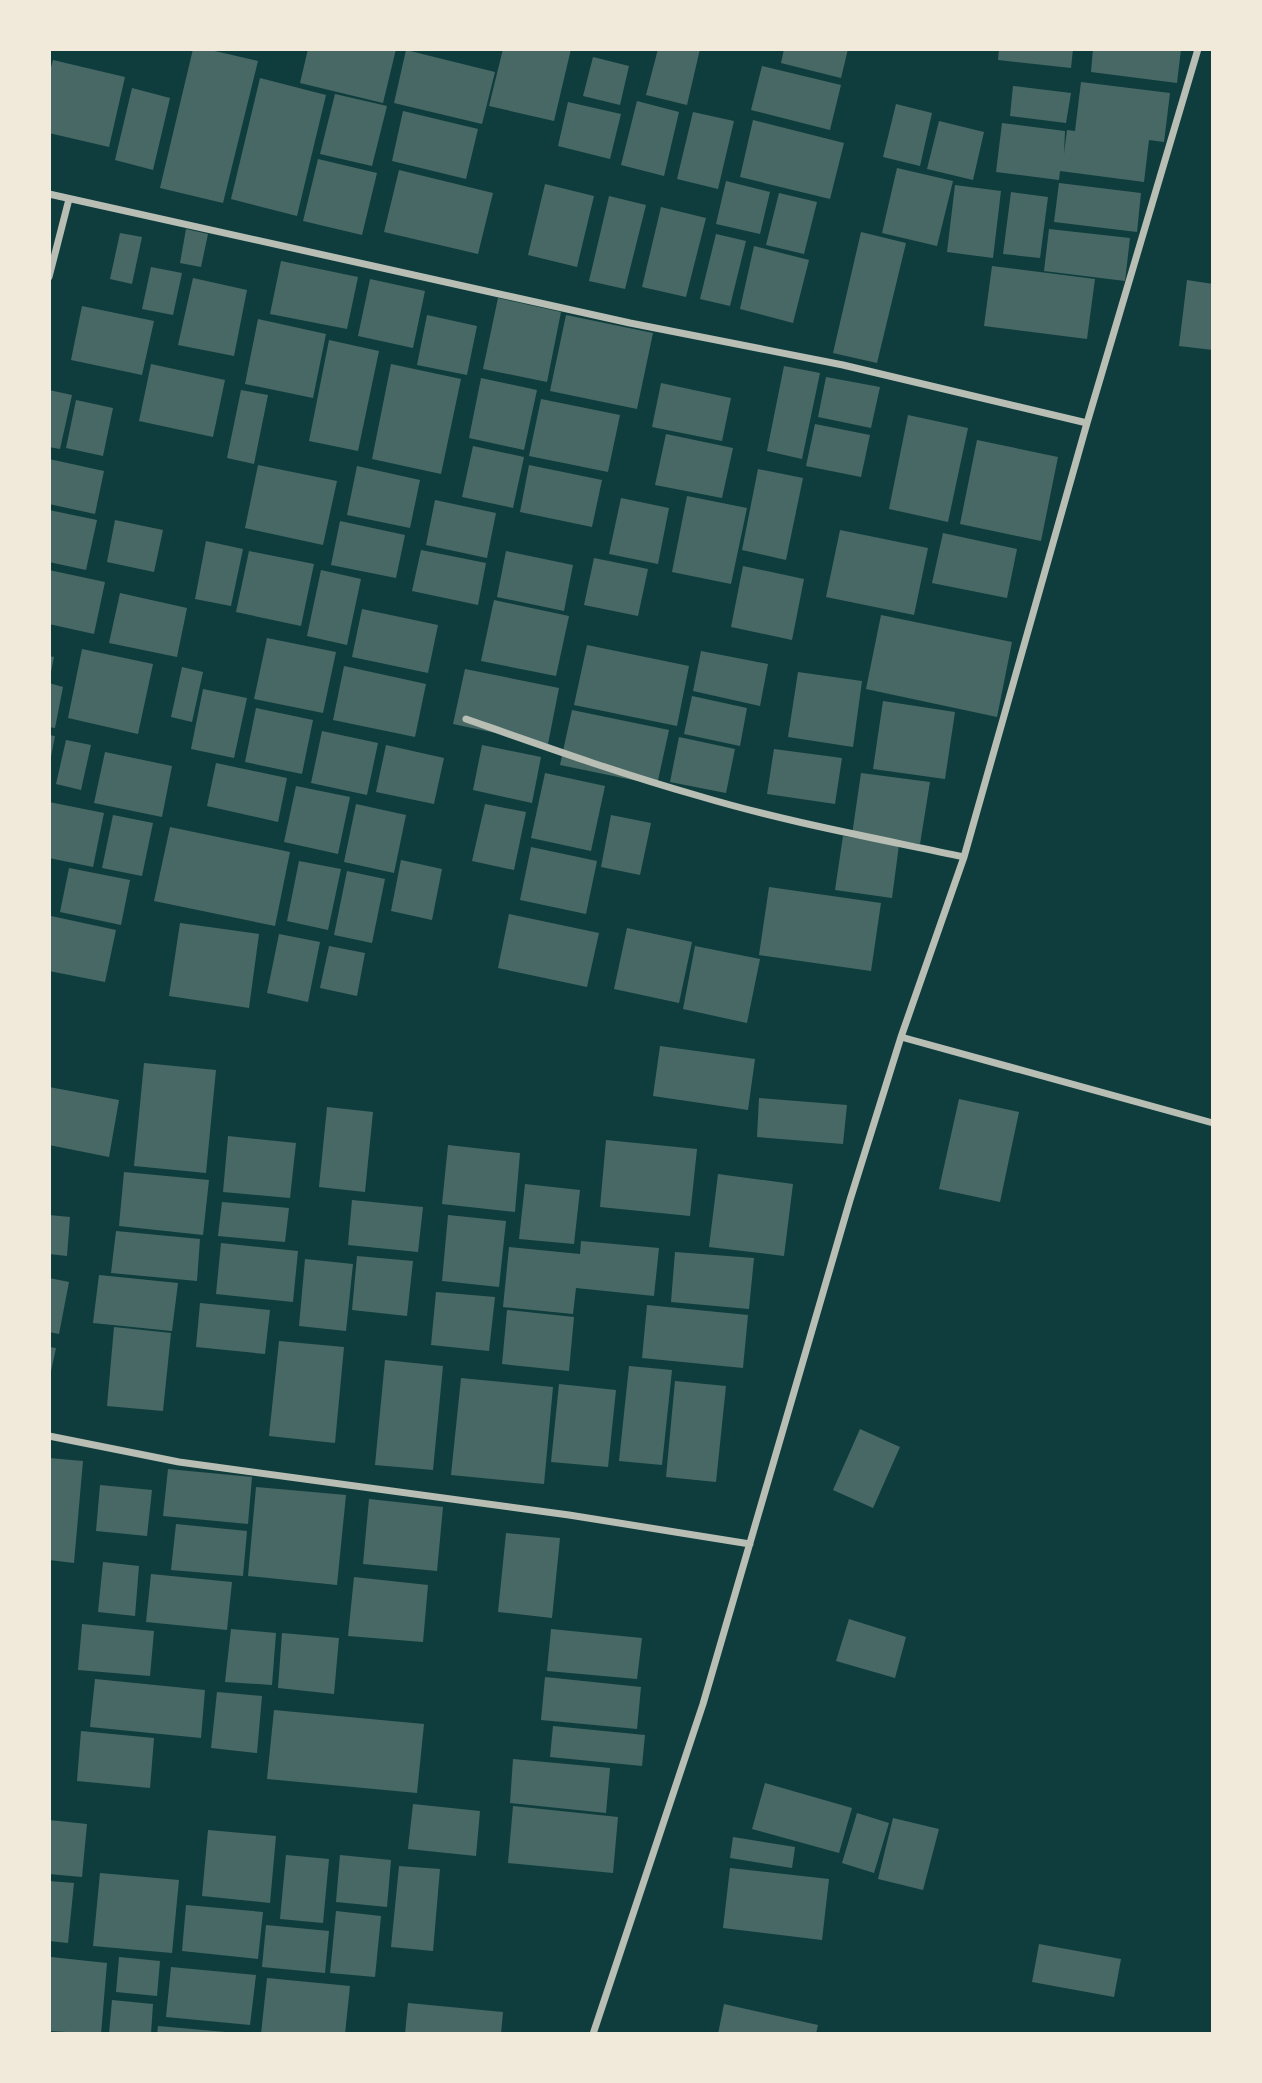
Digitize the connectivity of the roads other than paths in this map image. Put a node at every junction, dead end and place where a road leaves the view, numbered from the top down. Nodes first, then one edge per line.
1 (1198, 49) edge
2 (49, 194) edge
3 (69, 199) junction
4 (49, 277) edge
5 (1087, 423) junction
6 (466, 719) dead end
7 (964, 857) junction
8 (901, 1037) junction
9 (1213, 1123) edge
10 (49, 1436) edge
11 (750, 1544) junction
12 (593, 2034) edge

1 - 5 street
2 - 3 street
3 - 4 street
3 - 5 street
5 - 7 street
6 - 7 street
7 - 8 street
8 - 9 street
8 - 11 street
10 - 11 street
11 - 12 street

